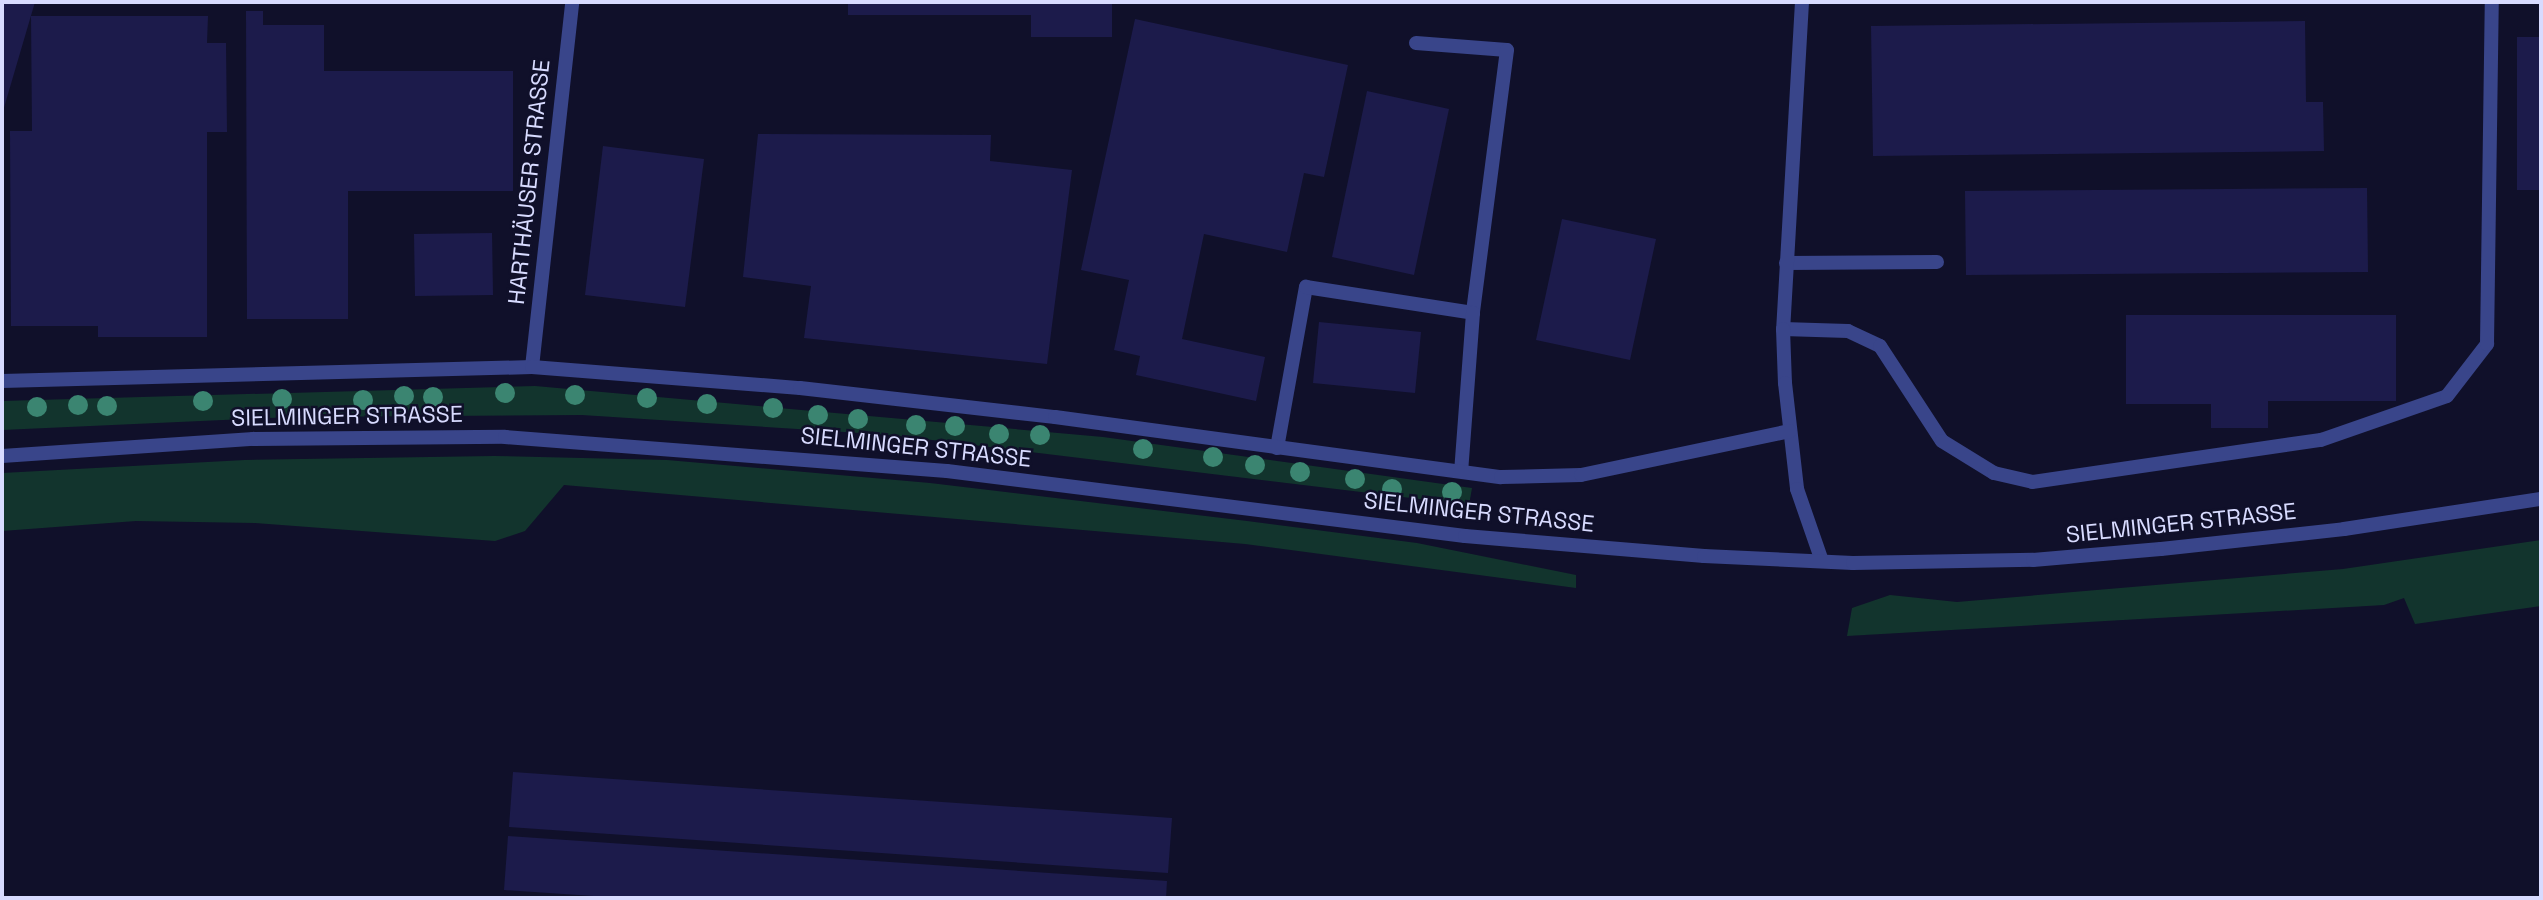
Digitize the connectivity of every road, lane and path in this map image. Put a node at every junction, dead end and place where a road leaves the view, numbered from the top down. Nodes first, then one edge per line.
1 (572, 2) edge
2 (1802, 2) edge
3 (2491, 2) edge
4 (1416, 43) dead end
5 (1937, 262) dead end
6 (1786, 263) junction
7 (1473, 313) junction
8 (1783, 328) junction
9 (532, 367) junction
10 (2, 381) edge
11 (1789, 431) junction
12 (1278, 448) junction
13 (2, 456) edge
14 (1461, 471) junction
15 (2541, 499) edge
16 (1822, 561) junction

1 - 9 street, HARTHÄUSER STRASSE
2 - 6 street
3 - 8 street
4 - 7 street
5 - 6 street
6 - 8 street
7 - 12 street
7 - 14 street
8 - 11 street
9 - 10 street, SIELMINGER STRASSE
9 - 12 street, SIELMINGER STRASSE
11 - 14 street, SIELMINGER STRASSE
11 - 16 street
12 - 14 street, SIELMINGER STRASSE
13 - 16 street, SIELMINGER STRASSE
15 - 16 street, SIELMINGER STRASSE

